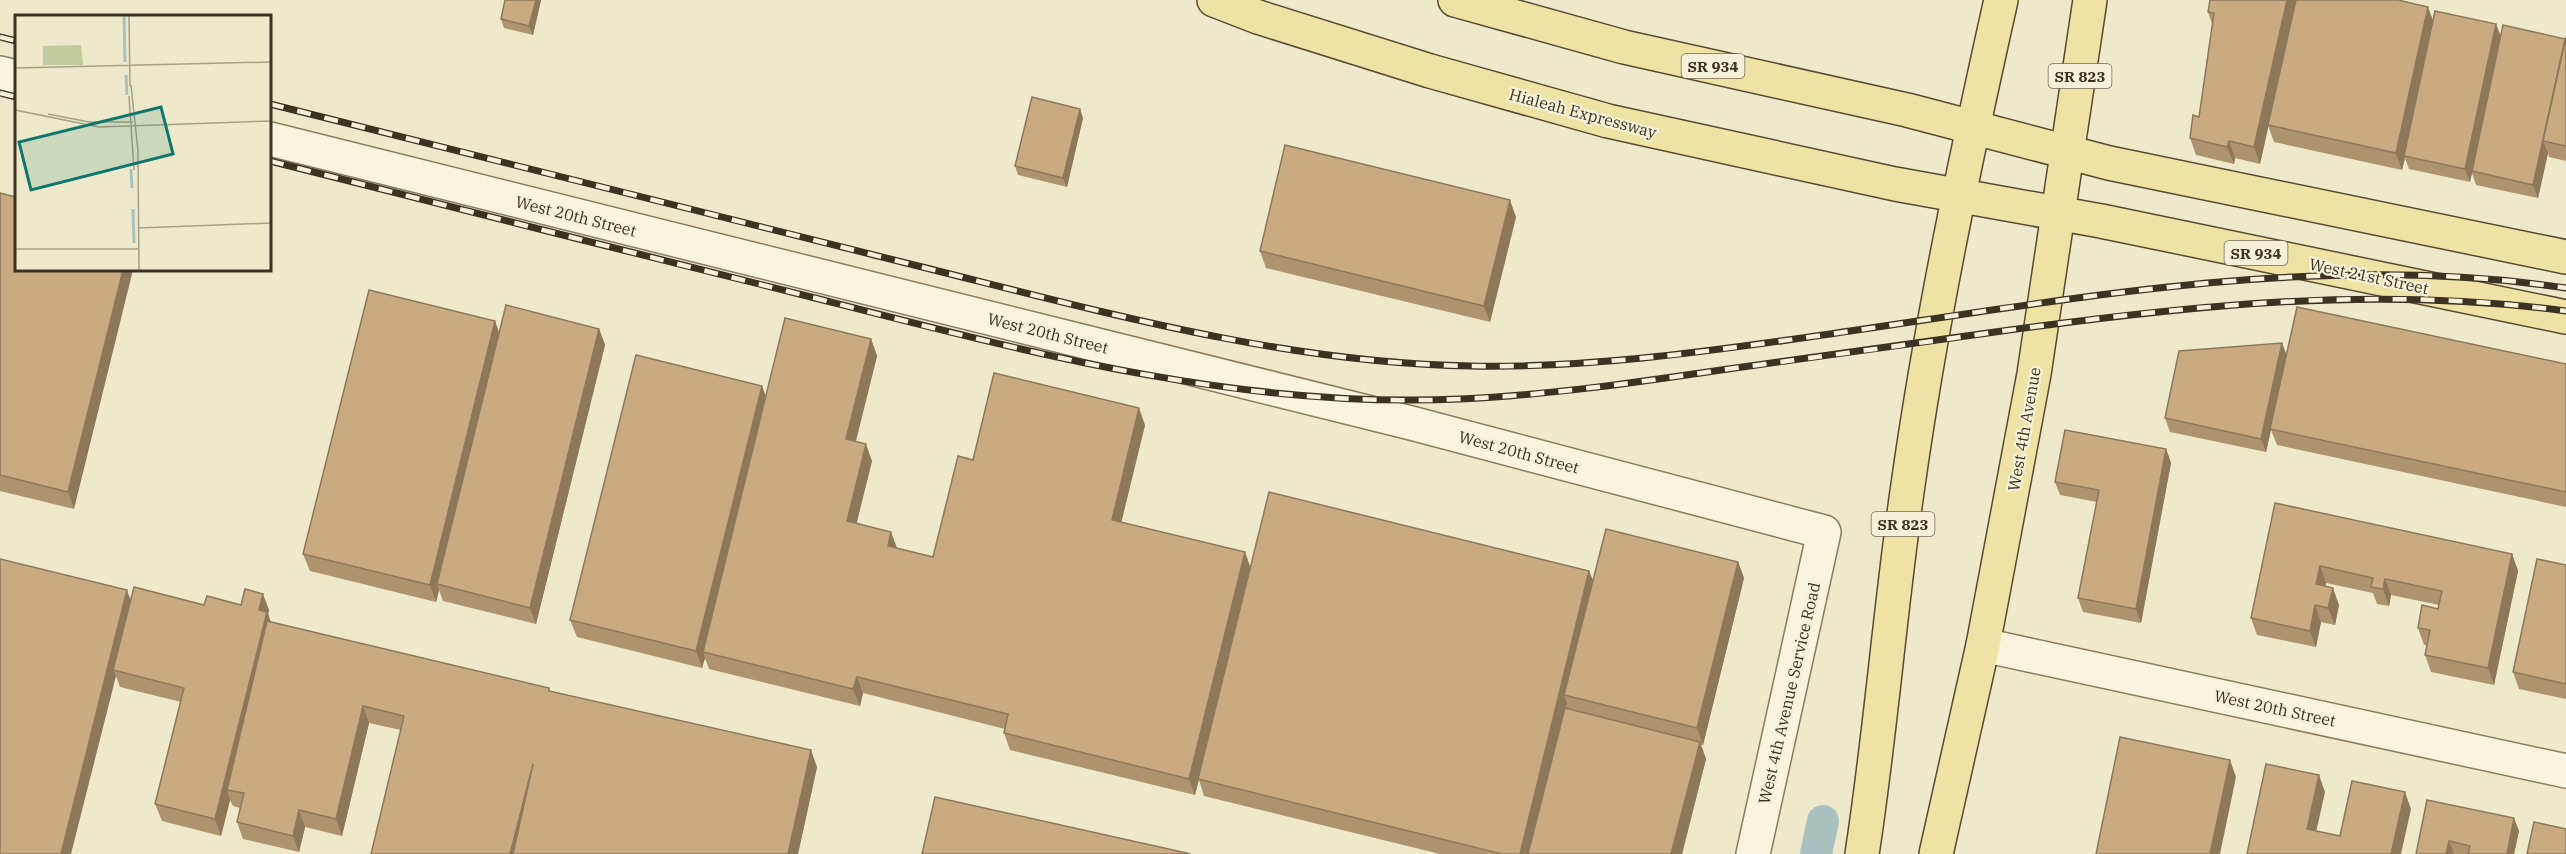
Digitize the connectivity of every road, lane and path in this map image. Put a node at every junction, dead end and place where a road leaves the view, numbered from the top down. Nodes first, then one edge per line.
1 (1214, 0) edge
2 (1455, 0) edge
3 (2001, 0) edge
4 (2090, 0) edge
5 (0, 73) edge
6 (15, 77) edge
7 (1973, 127) junction
8 (272, 140) edge
9 (2068, 152) junction
10 (1959, 196) junction
11 (2060, 213) junction
12 (2566, 256) edge
13 (2566, 317) edge
14 (1824, 532) joint
15 (1983, 645) junction
16 (2566, 771) edge
17 (1753, 854) edge
18 (1862, 854) edge
19 (1936, 854) edge

1 - 10 main road, Hialeah Expressway / SR 934
2 - 7 main road, SR 934
3 - 7 main road, SR 823
4 - 9 main road, West 4th Avenue / SR 823
5 - 6 street
7 - 9 main road, SR 934
7 - 10 main road, SR 823
8 - 14 street, West 20th Street
9 - 11 main road, West 4th Avenue / SR 823
9 - 12 main road, SR 934
10 - 11 main road, West 21st Street / SR 934
10 - 18 main road, SR 823
11 - 13 main road, West 21st Street / SR 934
11 - 15 main road, West 4th Avenue / SR 823
14 - 17 street, West 4th Avenue Service Road
15 - 16 street, West 20th Street
15 - 19 main road, West 4th Avenue / SR 823

